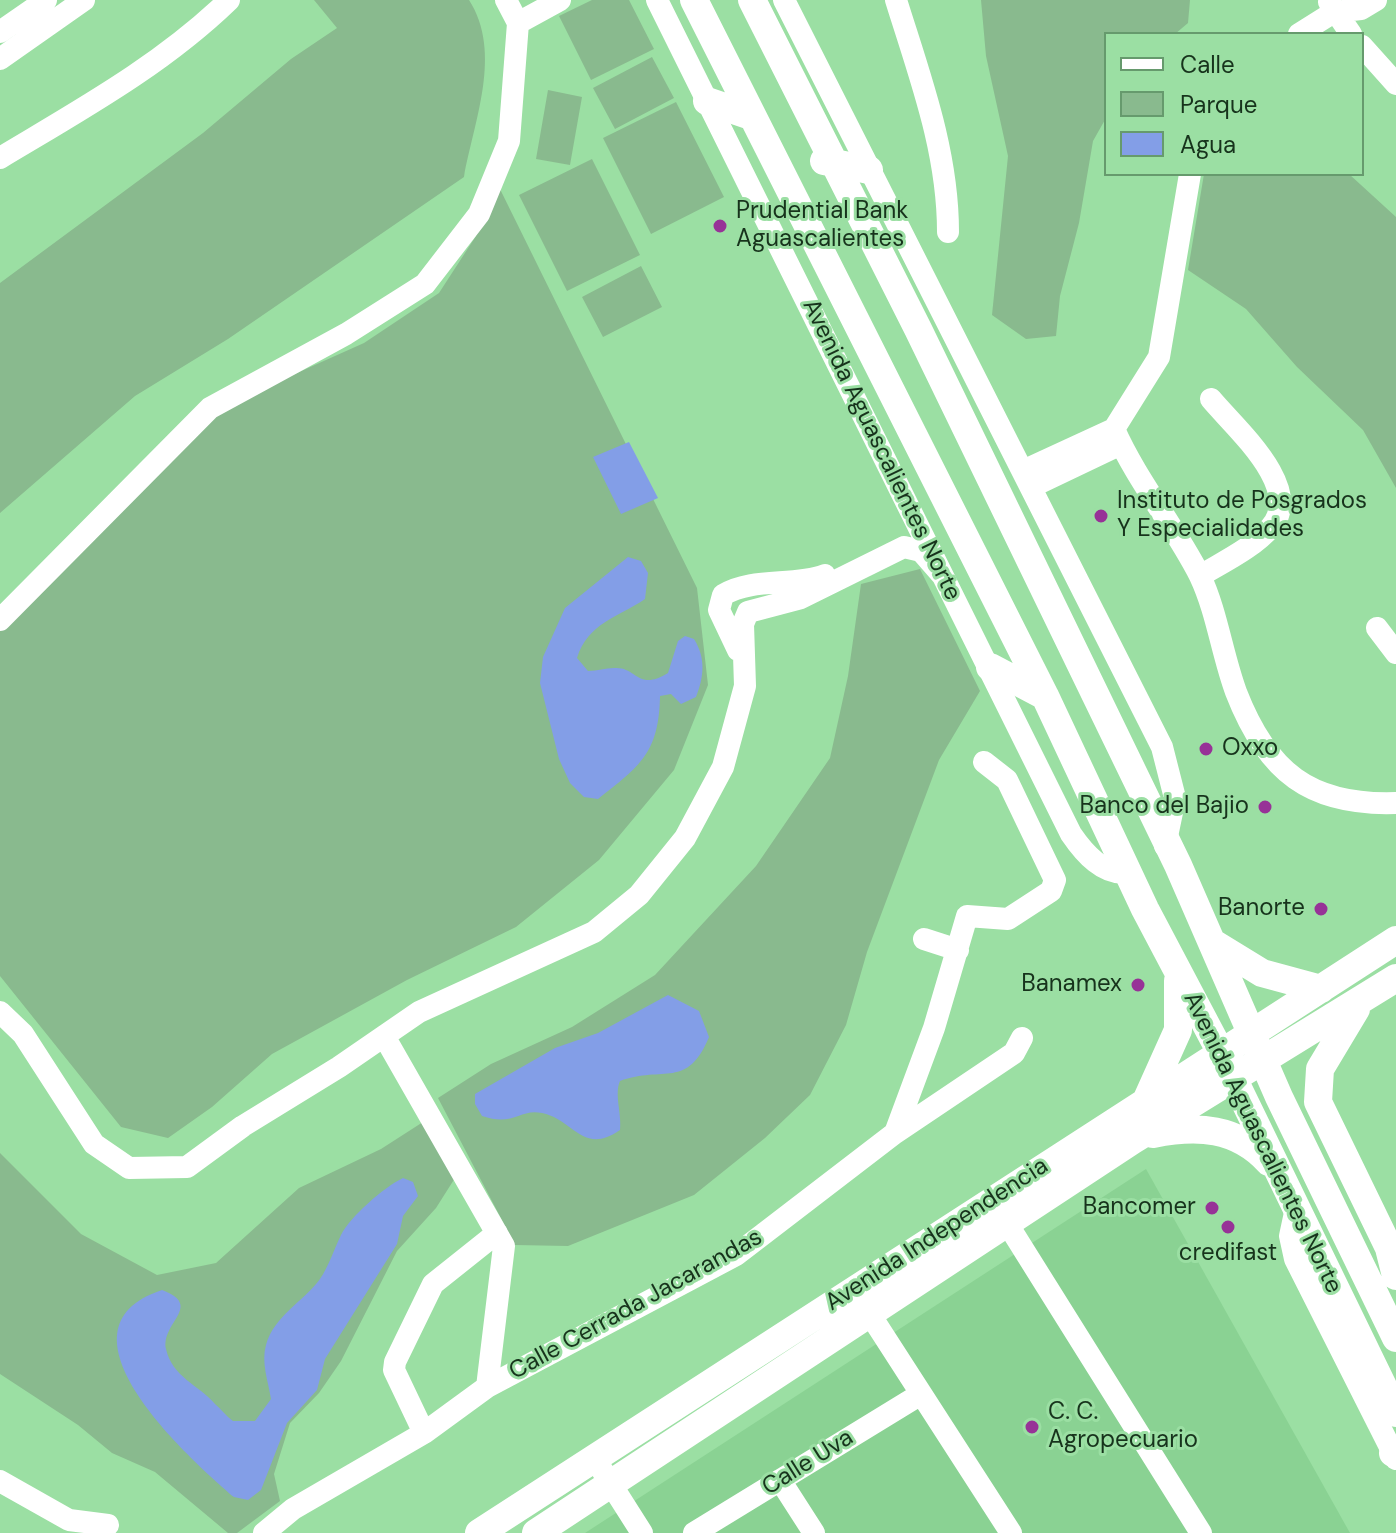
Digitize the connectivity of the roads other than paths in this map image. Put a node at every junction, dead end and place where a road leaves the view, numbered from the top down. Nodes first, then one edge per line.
1 (46, 0) edge
2 (84, 0) edge
3 (229, 0) edge
4 (506, 0) edge
5 (560, 0) edge
6 (657, 0) edge
7 (694, 0) edge
8 (744, 0) edge
9 (752, 0) edge
10 (784, 0) edge
11 (896, 0) edge
12 (1369, 4) edge
13 (1331, 6) edge
14 (23, 17) edge
15 (518, 23) junction
16 (0, 32) edge
17 (1301, 32) edge
18 (1350, 32) edge
19 (1352, 32) edge
20 (1364, 48) edge
21 (0, 59) edge
22 (1396, 84) edge
23 (707, 101) junction
24 (751, 116) junction
25 (0, 158) edge
26 (824, 161) junction
27 (869, 170) junction
28 (1190, 176) edge
29 (948, 232) dead end
30 (1211, 399) dead end
31 (1117, 436) junction
32 (883, 458) junction
33 (1029, 478) junction
34 (942, 575) junction
35 (1200, 576) junction
36 (0, 620) edge
37 (1377, 628) dead end
38 (1396, 653) edge
39 (990, 667) junction
40 (745, 670) junction
41 (1045, 696) junction
42 (984, 762) dead end
43 (1396, 803) edge
44 (1164, 848) junction
45 (1129, 872) junction
46 (924, 939) dead end
47 (1396, 940) edge
48 (1211, 942) junction
49 (958, 950) junction
50 (1174, 963) junction
51 (1396, 978) edge
52 (1321, 989) junction
53 (1364, 998) junction
54 (0, 1012) edge
55 (1258, 1030) junction
56 (384, 1036) junction
57 (1022, 1038) dead end
58 (1221, 1053) junction
59 (1269, 1057) junction
60 (1233, 1080) junction
61 (1147, 1099) junction
62 (895, 1133) junction
63 (1133, 1140) junction
64 (1281, 1178) junction
65 (992, 1200) junction
66 (1009, 1225) junction
67 (497, 1233) junction
68 (1392, 1256) edge
69 (1396, 1276) edge
70 (854, 1289) junction
71 (1396, 1309) edge
72 (870, 1314) junction
73 (1396, 1338) edge
74 (493, 1341) junction
75 (1356, 1356) junction
76 (523, 1368) junction
77 (1396, 1377) edge
78 (487, 1387) junction
79 (921, 1394) junction
80 (1396, 1412) edge
81 (424, 1433) junction
82 (1395, 1455) edge
83 (594, 1459) junction
84 (780, 1480) junction
85 (0, 1481) edge
86 (611, 1485) junction
87 (108, 1525) dead end
88 (264, 1533) edge
89 (479, 1533) edge
90 (536, 1533) edge
91 (642, 1533) edge
92 (694, 1533) edge
93 (814, 1533) edge
94 (1011, 1533) edge
95 (1201, 1533) edge

1 - 14 street
2 - 14 street
3 - 25 street
4 - 15 street
5 - 15 street
6 - 23 street, Avenida Aguascalientes Norte
7 - 24 main road, Avenida Aguascalientes Norte
7 - 50 main road
8 - 26 main road, Avenida Aguascalientes Norte
9 - 73 main road
10 - 27 street
11 - 29 street
12 - 13 street
12 - 19 street
13 - 17 street
13 - 18 street
14 - 16 street
14 - 21 street
15 - 36 street
20 - 22 street
23 - 24 main road
23 - 32 street, Avenida Aguascalientes Norte
24 - 41 main road, Avenida Aguascalientes Norte
26 - 27 main road
26 - 44 main road, Avenida Aguascalientes Norte
27 - 33 street
28 - 31 street
30 - 35 street
31 - 33 street
31 - 35 street
32 - 34 street, Avenida Aguascalientes Norte
32 - 40 street
33 - 44 street
34 - 39 street, Avenida Aguascalientes Norte
34 - 40 street
35 - 43 street
37 - 38 street
39 - 41 main road
39 - 45 street, Avenida Aguascalientes Norte
40 - 56 street
41 - 45 main road, Avenida Aguascalientes Norte
42 - 49 street
44 - 48 main road, Avenida Aguascalientes Norte
45 - 50 main road, Avenida Aguascalientes Norte
46 - 49 street
47 - 52 main road, Avenida Independencia
48 - 52 main road
48 - 55 main road, Avenida Aguascalientes Norte
49 - 62 street
50 - 58 main road, Avenida Aguascalientes Norte
50 - 61 main road
50 - 77 main road
50 - 80 main road
51 - 53 main road, Avenida Independencia
52 - 55 main road, Avenida Independencia
53 - 59 main road, Avenida Independencia
53 - 68 main road
54 - 56 street
55 - 58 main road, Avenida Independencia
55 - 59 main road, Avenida Aguascalientes Norte
56 - 67 street
57 - 62 street, Calle Cerrada Jacarandas
58 - 60 main road, Avenida Aguascalientes Norte
58 - 61 main road, Avenida Independencia
59 - 60 main road, Avenida Independencia
59 - 71 main road, Avenida Aguascalientes Norte
60 - 63 main road, Avenida Independencia
60 - 64 main road, Avenida Aguascalientes Norte
61 - 65 main road, Avenida Independencia
62 - 76 street, Calle Cerrada Jacarandas
63 - 64 main road
63 - 66 main road, Avenida Independencia
64 - 75 main road, Avenida Aguascalientes Norte
65 - 66 street
65 - 70 main road, Avenida Independencia
66 - 72 main road, Avenida Independencia
66 - 95 street
67 - 74 street
67 - 81 street
68 - 69 main road
70 - 72 street
70 - 83 main road, Avenida Independencia
72 - 79 street
72 - 86 main road, Avenida Independencia
74 - 76 street
74 - 78 street
75 - 80 main road, Avenida Aguascalientes Norte
75 - 82 street
76 - 78 street, Calle Cerrada Jacarandas
78 - 81 street, Calle Cerrada Jacarandas
79 - 84 street, Calle Uva
79 - 94 street
81 - 88 street, Calle Cerrada Jacarandas
83 - 86 street
83 - 89 main road, Avenida Independencia
84 - 92 street, Calle Uva
84 - 93 street
85 - 87 street
86 - 90 main road, Avenida Independencia
86 - 91 street

